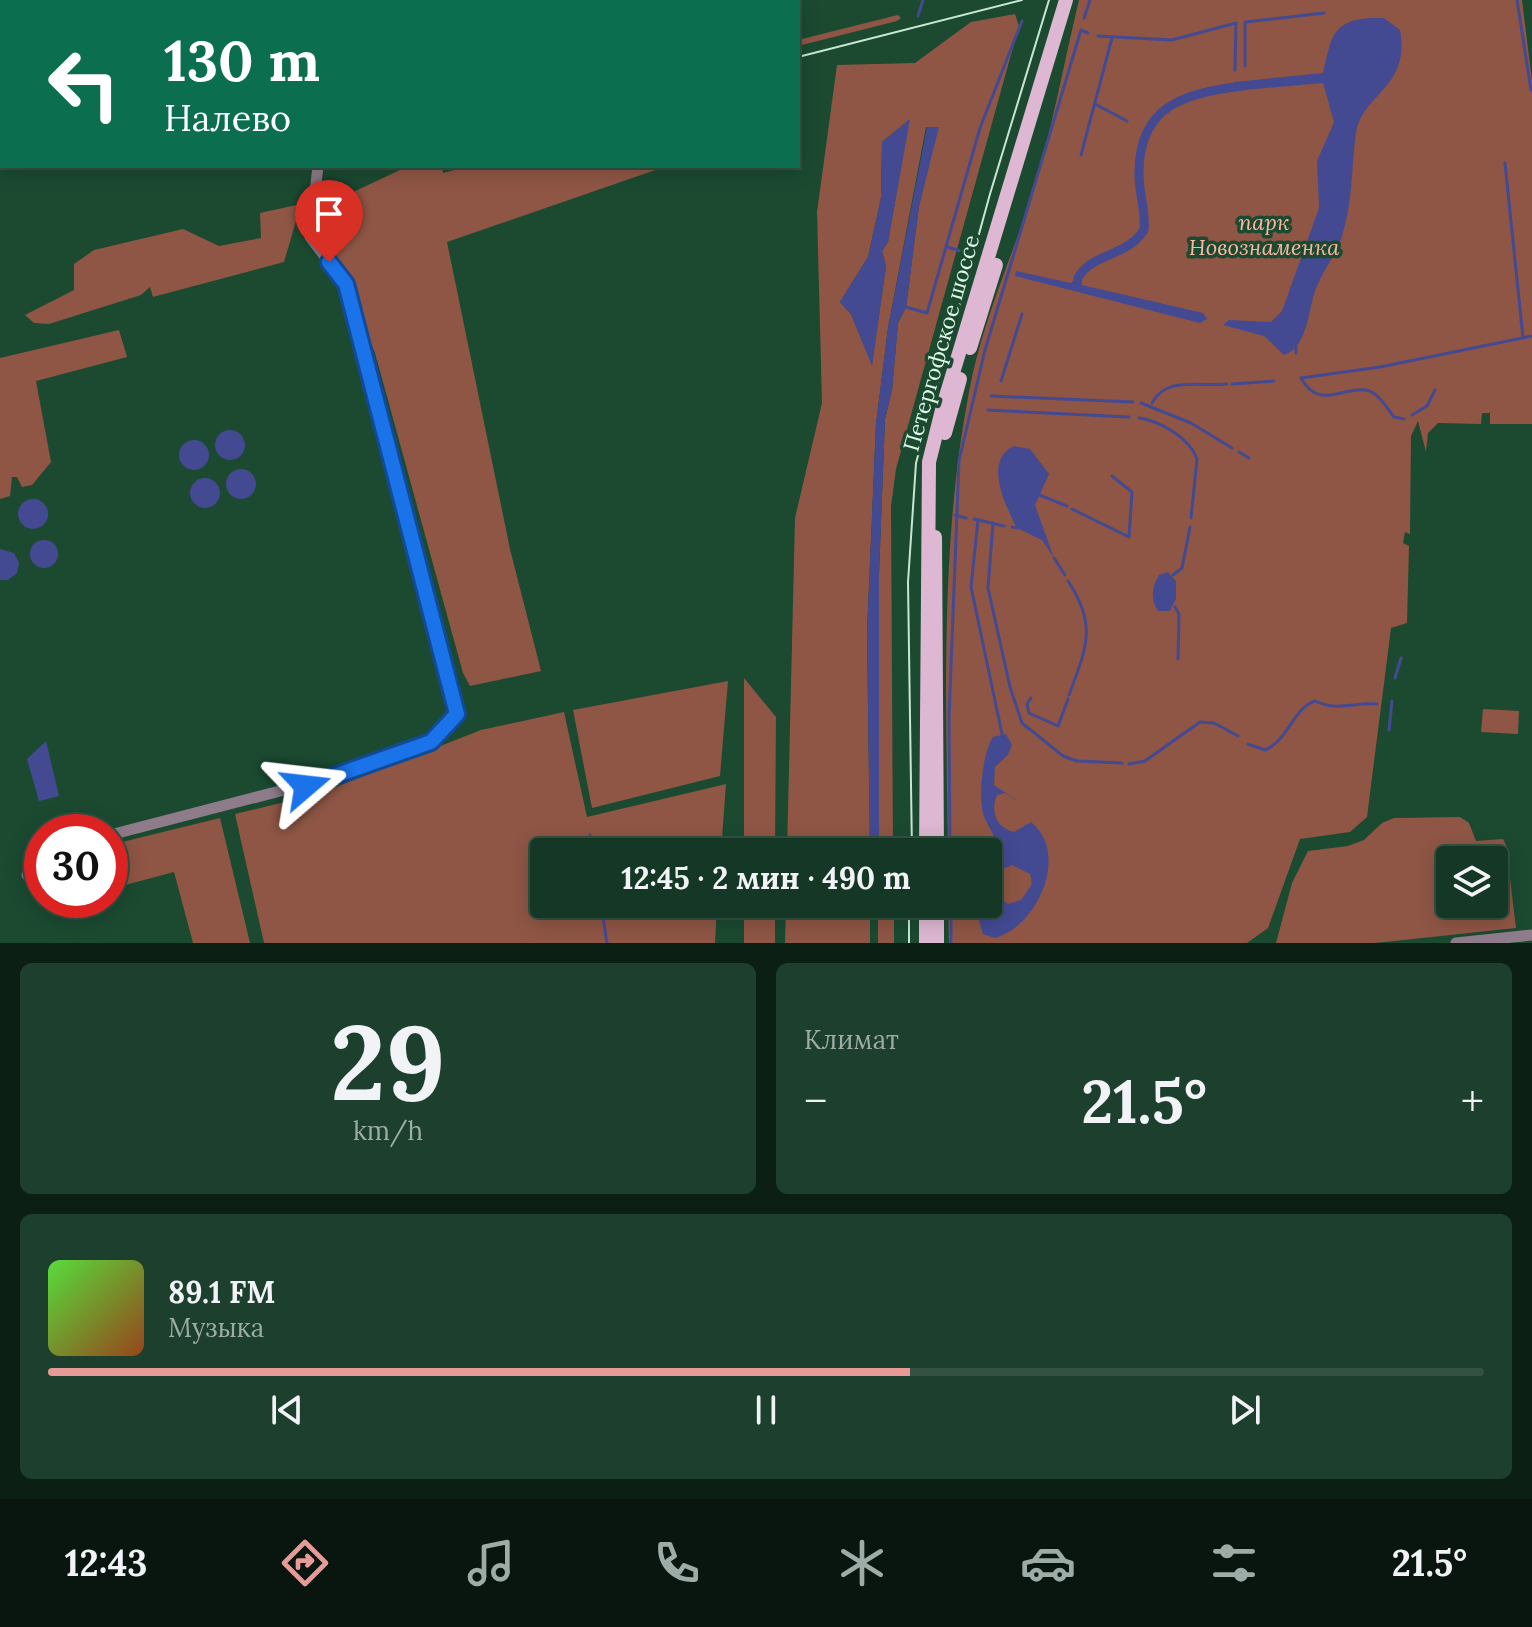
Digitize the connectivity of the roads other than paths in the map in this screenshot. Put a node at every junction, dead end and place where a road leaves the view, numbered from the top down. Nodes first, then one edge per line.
1 (1066, 0) edge
2 (1075, 0) edge
3 (318, 168) edge
4 (128, 830) edge
5 (926, 838) edge
6 (937, 838) edge
7 (926, 918) edge
8 (937, 918) edge
9 (1532, 935) edge
10 (926, 943) edge
11 (937, 943) edge
12 (1456, 943) edge

1 - 5 main road, Петергофское шоссе
2 - 6 main road, Петергофское шоссе
3 - 4 street
7 - 10 main road
8 - 11 main road
9 - 12 street

